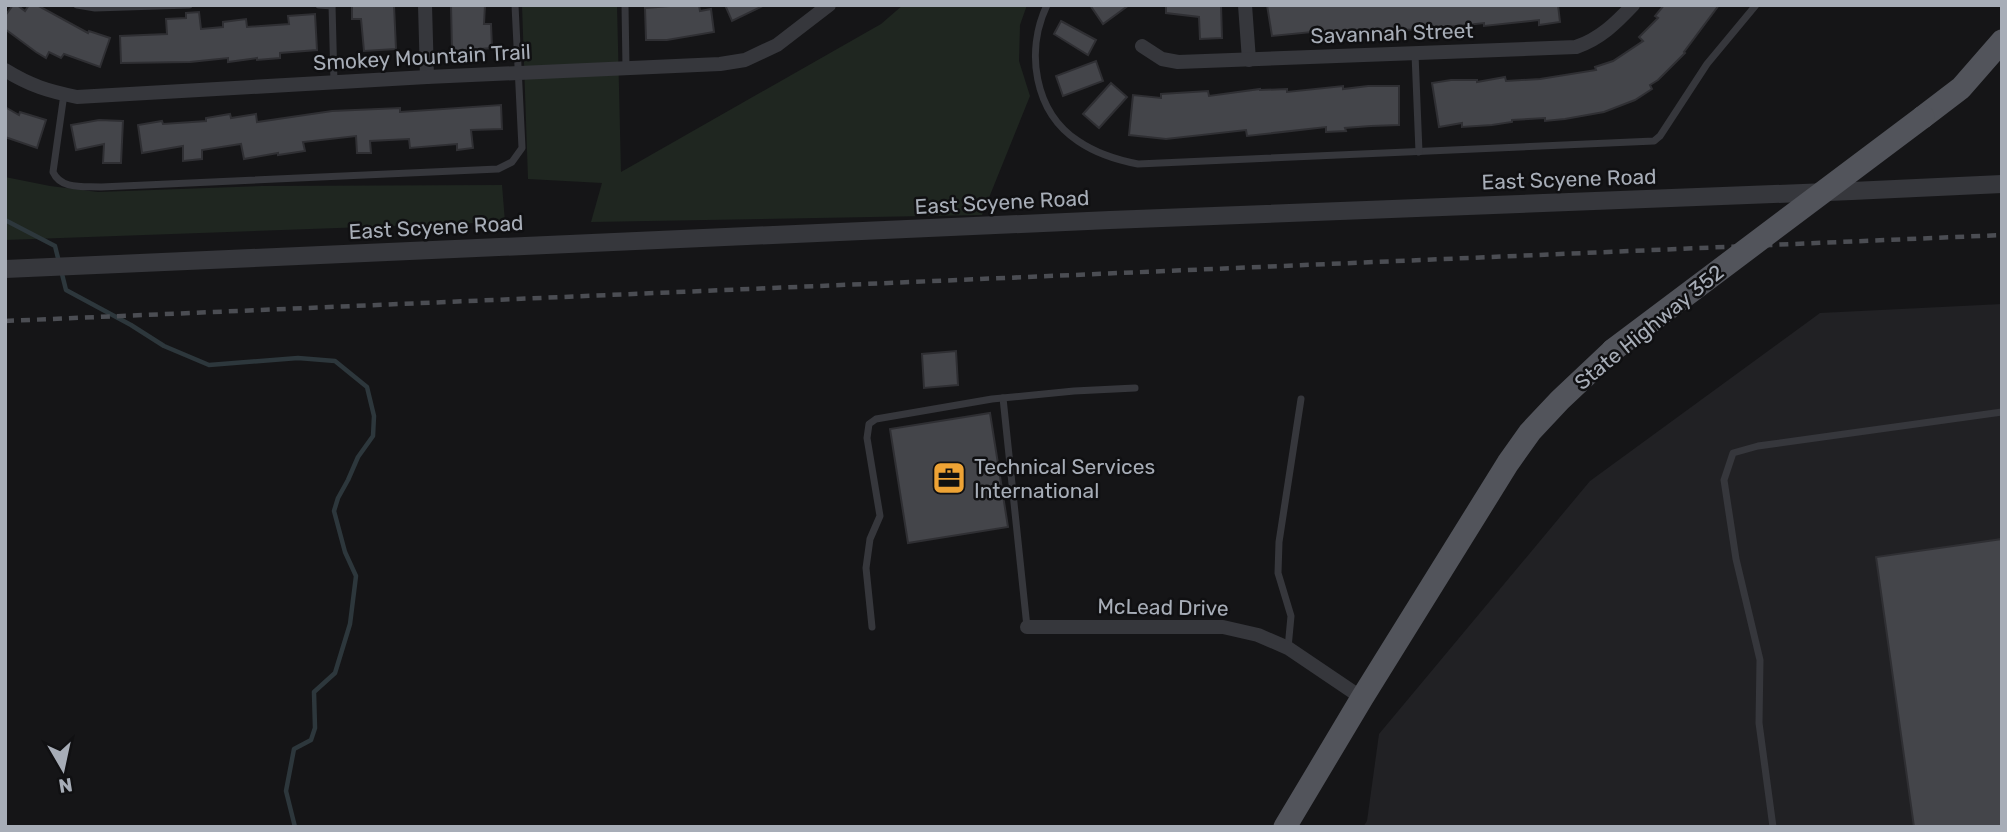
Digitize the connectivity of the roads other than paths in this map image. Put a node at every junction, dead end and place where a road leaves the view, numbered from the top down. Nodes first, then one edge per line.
1 (77, 5) edge
2 (190, 5) edge
3 (319, 5) edge
4 (425, 5) edge
5 (515, 5) edge
6 (625, 5) edge
7 (829, 5) edge
8 (1048, 5) edge
9 (1245, 5) edge
10 (1633, 5) edge
11 (1756, 5) edge
12 (118, 6) edge
13 (332, 6) edge
14 (2002, 41) edge
15 (1142, 46) dead end
16 (1415, 54) junction
17 (1249, 60) junction
18 (626, 69) junction
19 (5, 70) edge
20 (517, 74) junction
21 (427, 77) junction
22 (334, 83) junction
23 (64, 94) junction
24 (1419, 152) junction
25 (2002, 184) edge
26 (5, 269) edge
27 (1135, 388) dead end
28 (1003, 398) junction
29 (1301, 399) dead end
30 (2002, 412) edge
31 (872, 627) dead end
32 (1027, 627) joint
33 (1288, 648) junction
34 (1362, 698) junction
35 (1285, 827) edge
36 (1773, 827) edge

1 - 12 lane
2 - 12 lane
3 - 13 lane
4 - 21 street
5 - 20 lane
6 - 18 lane
7 - 18 street, Smokey Mountain Trail
8 - 24 lane
9 - 17 street
10 - 16 street, Savannah Street
11 - 24 lane
13 - 22 lane
14 - 34 main road, State Highway 352, bridge
15 - 17 street, Savannah Street
16 - 17 street, Savannah Street
16 - 24 lane
18 - 20 street, Smokey Mountain Trail
19 - 23 street, Smokey Mountain Trail
20 - 21 street, Smokey Mountain Trail
20 - 23 lane
21 - 22 street, Smokey Mountain Trail
22 - 23 street, Smokey Mountain Trail
25 - 26 street, East Scyene Road
27 - 28 lane
28 - 31 lane
28 - 32 lane
29 - 33 lane
30 - 36 lane
32 - 33 street, McLead Drive
33 - 34 street, McLead Drive
34 - 35 main road, State Highway 352

